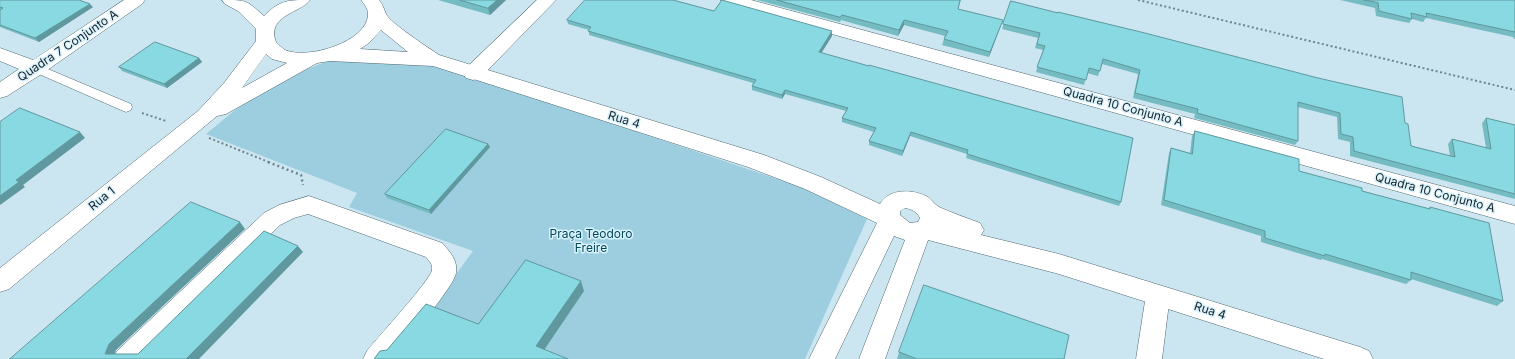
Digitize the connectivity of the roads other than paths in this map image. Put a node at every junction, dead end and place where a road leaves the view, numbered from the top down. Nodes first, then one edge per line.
1 (136, 0) edge
2 (232, 0) edge
3 (301, 0) edge
4 (547, 0) edge
5 (730, 0) edge
6 (376, 6) edge
7 (266, 35) junction
8 (0, 54) edge
9 (331, 55) junction
10 (310, 59) junction
11 (434, 60) junction
12 (36, 68) junction
13 (473, 73) junction
14 (0, 91) edge
15 (126, 107) road end
16 (197, 123) junction
17 (891, 213) junction
18 (1515, 215) edge
19 (924, 225) junction
20 (0, 282) edge
21 (1158, 295) junction
22 (126, 359) edge
23 (376, 359) edge
24 (822, 359) edge
25 (872, 359) edge
26 (1149, 359) edge
27 (1360, 359) edge

1 - 12 street, Quadra 7 Conjunto A
2 - 7 street
3 - 7 street
4 - 13 street
5 - 18 street, Quadra 10 Conjunto A
6 - 9 street
6 - 11 street
7 - 10 street
7 - 16 street
8 - 12 street
9 - 10 street
9 - 11 street
10 - 16 street
11 - 13 street, Rua 4
12 - 14 street, Quadra 7 Conjunto A
12 - 15 lane
13 - 17 street, Rua 4
16 - 20 street, Rua 1
17 - 19 street
17 - 19 street
17 - 24 street
19 - 21 street, Rua 4
19 - 25 street
21 - 26 street
21 - 27 street, Rua 4
22 - 23 street

